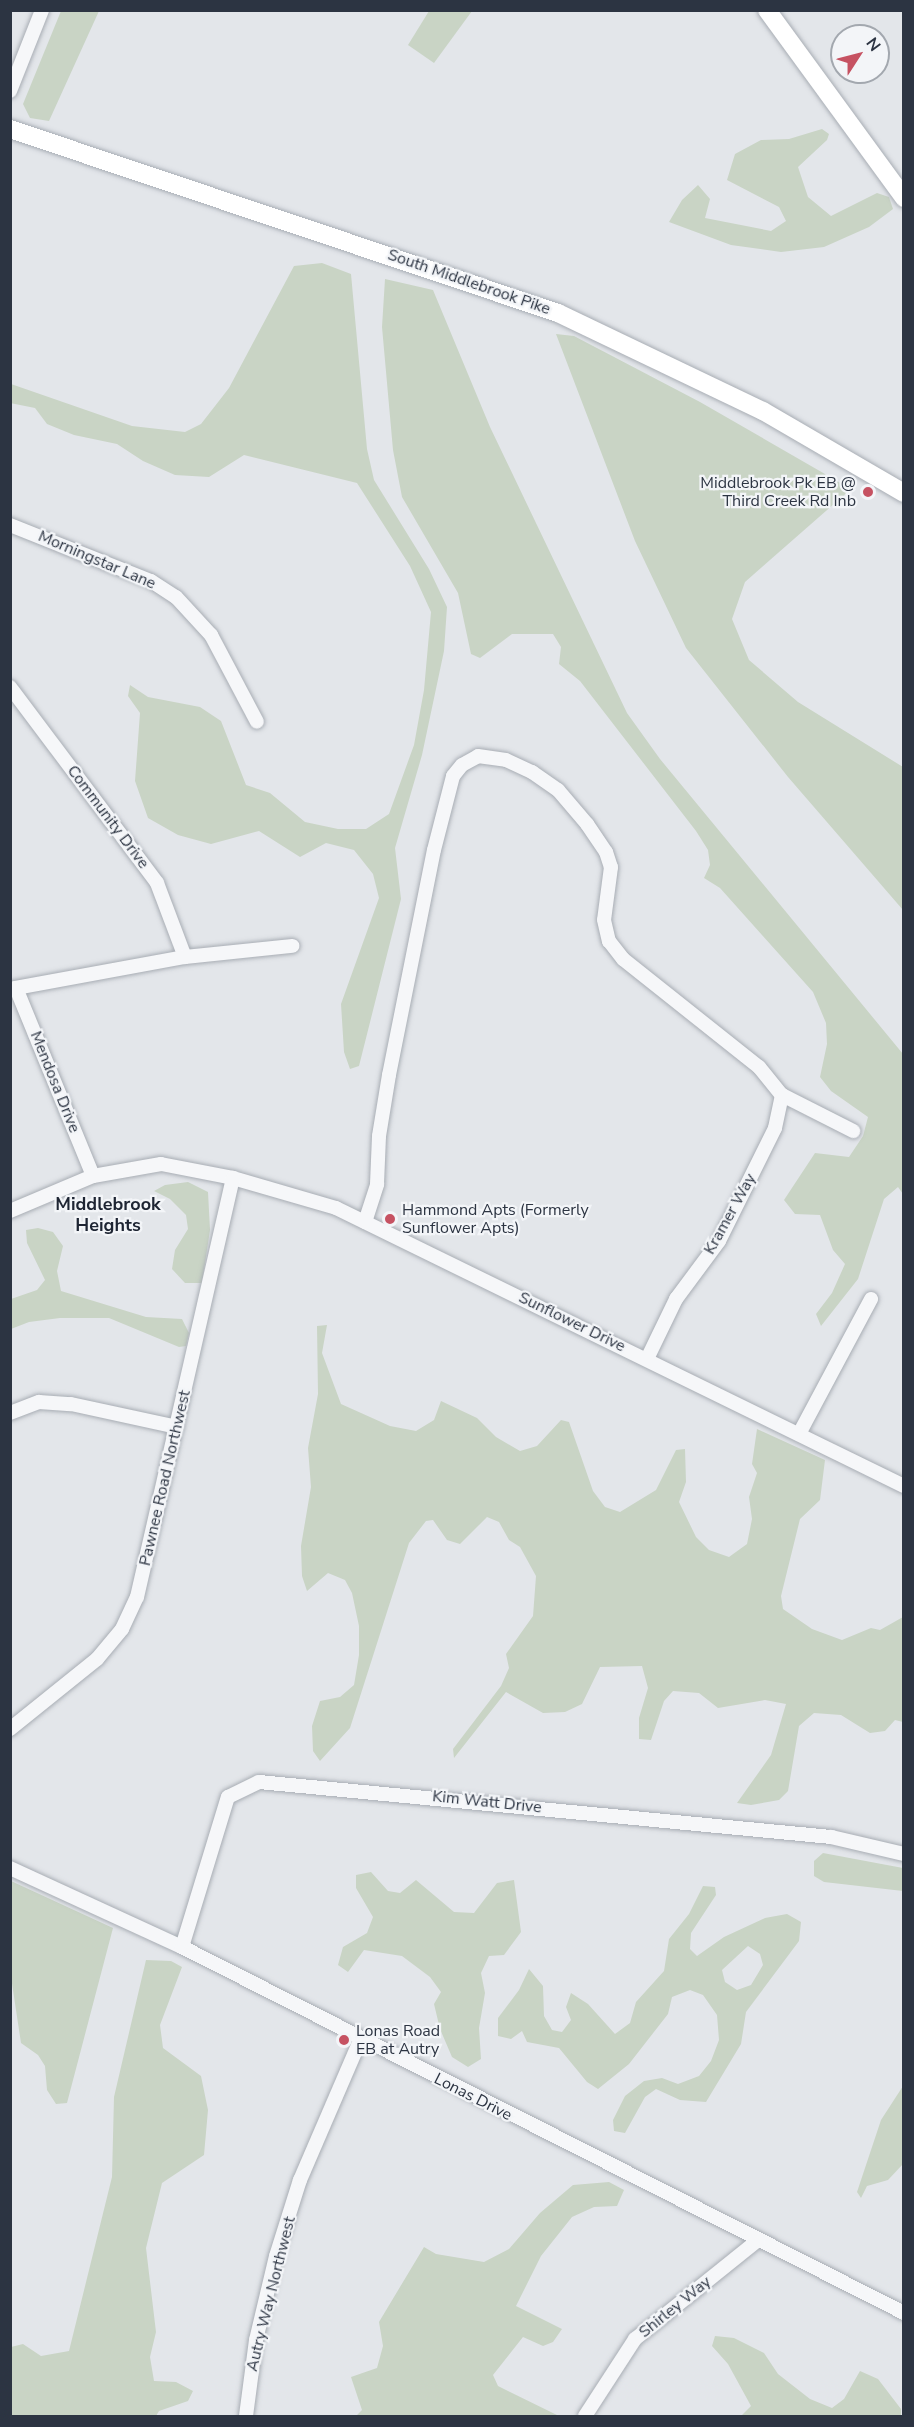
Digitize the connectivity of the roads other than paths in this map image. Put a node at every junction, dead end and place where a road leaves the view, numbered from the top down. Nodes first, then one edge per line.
1 (42, 10) edge
2 (766, 10) edge
3 (10, 91) edge
4 (10, 129) edge
5 (903, 198) edge
6 (903, 493) edge
7 (10, 525) edge
8 (10, 687) edge
9 (257, 722) dead end
10 (292, 946) dead end
11 (186, 957) junction
12 (13, 988) edge
13 (782, 1095) junction
14 (853, 1131) dead end
15 (93, 1176) junction
16 (232, 1178) junction
17 (10, 1211) edge
18 (365, 1222) junction
19 (871, 1299) dead end
20 (647, 1359) junction
21 (10, 1413) edge
22 (177, 1427) junction
23 (798, 1434) junction
24 (903, 1486) edge
25 (10, 1728) edge
26 (903, 1854) edge
27 (10, 1868) edge
28 (182, 1947) junction
29 (360, 2041) junction
30 (758, 2240) junction
31 (903, 2313) edge
32 (246, 2416) edge
33 (585, 2416) edge

1 - 3 street
2 - 5 main road
4 - 6 main road, South Middlebrook Pike
7 - 9 street, Morningstar Lane
8 - 11 street, Community Drive
10 - 11 street
11 - 12 street
12 - 15 street, Mendosa Drive
13 - 14 street
13 - 18 street
13 - 20 street, Kramer Way
15 - 16 street, Sunflower Drive
15 - 17 street, Sunflower Drive
16 - 18 street, Sunflower Drive
16 - 22 street, Pawnee Road Northwest
18 - 20 street, Sunflower Drive
19 - 23 street
20 - 23 street, Sunflower Drive
21 - 22 street
22 - 25 street, Pawnee Road Northwest
23 - 24 street, Sunflower Drive
26 - 28 street, Kim Watt Drive
27 - 28 street, Lonas Drive
28 - 29 street, Lonas Drive
29 - 30 street, Lonas Drive
29 - 32 street, Autry Way Northwest
30 - 31 street, Lonas Drive
30 - 33 street, Shirley Way

